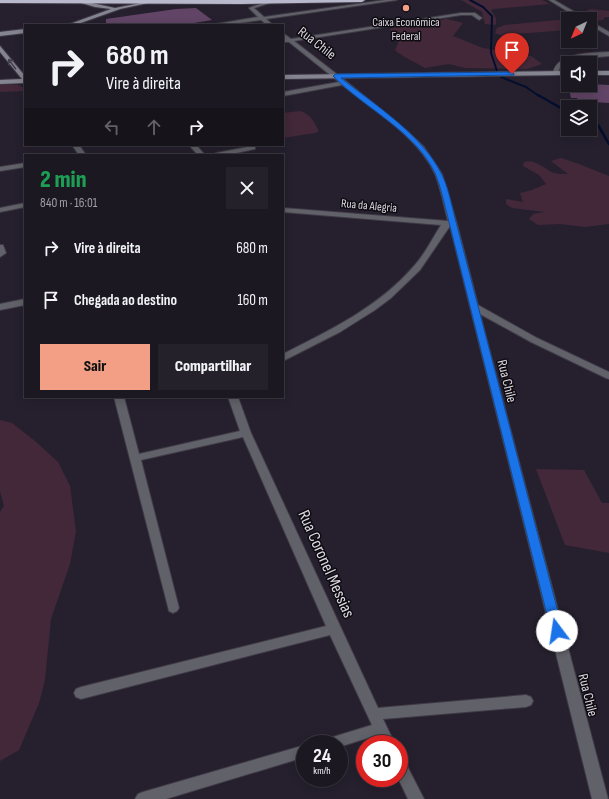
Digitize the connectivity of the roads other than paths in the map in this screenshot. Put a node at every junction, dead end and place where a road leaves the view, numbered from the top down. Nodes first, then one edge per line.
1 (362, 0) edge
2 (396, 0) edge
3 (551, 0) edge
4 (0, 1) edge
5 (80, 1) junction
6 (151, 2) junction
7 (268, 2) junction
8 (94, 6) junction
9 (119, 8) junction
10 (572, 12) edge
11 (89, 18) junction
12 (262, 18) junction
13 (479, 18) dead end
14 (73, 24) edge
15 (220, 24) edge
16 (269, 24) edge
17 (597, 27) edge
18 (24, 31) edge
19 (12, 33) junction
20 (0, 34) edge
21 (609, 34) edge
22 (284, 36) edge
23 (0, 40) edge
24 (290, 41) junction
25 (284, 42) edge
26 (0, 48) edge
27 (609, 54) edge
28 (556, 73) junction
29 (561, 73) edge
30 (597, 73) edge
31 (609, 73) edge
32 (336, 76) junction
33 (284, 77) edge
34 (24, 80) edge
35 (24, 81) edge
36 (0, 82) edge
37 (345, 83) junction
38 (284, 94) edge
39 (193, 146) edge
40 (251, 146) edge
41 (201, 154) edge
42 (220, 154) edge
43 (257, 154) edge
44 (24, 165) edge
45 (0, 169) edge
46 (24, 206) edge
47 (0, 210) edge
48 (284, 210) edge
49 (449, 224) junction
50 (0, 247) edge
51 (0, 255) edge
52 (24, 302) edge
53 (474, 306) junction
54 (0, 307) edge
55 (284, 357) edge
56 (609, 376) edge
57 (119, 398) edge
58 (233, 398) edge
59 (246, 433) junction
60 (135, 458) junction
61 (173, 608) dead end
62 (334, 629) junction
63 (81, 693) dead end
64 (526, 701) dead end
65 (374, 714) junction
66 (380, 728) junction
67 (384, 735) edge
68 (348, 738) edge
69 (296, 754) edge
70 (408, 783) edge
71 (143, 799) edge
72 (416, 799) edge
73 (600, 799) edge

1 - 7 highway
2 - 12 street
3 - 10 street
4 - 5 highway
5 - 6 highway
5 - 8 main road
6 - 7 highway
6 - 9 main road
7 - 12 street
8 - 9 main road
8 - 11 main road
9 - 11 main road
11 - 14 main road
12 - 15 street
12 - 16 street
13 - 24 street
17 - 21 street
18 - 19 main road
19 - 20 main road
19 - 23 main road
22 - 24 street, Rua Chile
24 - 25 street
24 - 32 street, Rua Chile
34 -> 26 main road
27 - 28 street
28 - 29 main road
28 - 32 main road
30 - 31 main road
32 - 33 main road
32 - 37 street, Rua Chile
35 - 36 main road
37 - 38 street
37 - 49 street, Rua Chile
39 - 41 street
40 - 42 street
40 - 43 street
44 - 45 street
46 - 47 street
48 - 49 street, Rua da Alegria
49 - 53 street, Rua Chile
49 - 55 street
50 - 51 street
52 - 54 street
53 - 56 street
53 - 73 street, Rua Chile
57 - 60 street
58 - 59 street, Rua Coronel Messias
59 - 60 street
59 - 62 street, Rua Coronel Messias
60 - 61 street
62 - 63 street
62 - 65 street, Rua Coronel Messias
64 - 65 street
65 - 66 street, Rua Coronel Messias
66 - 67 street, Rua Coronel Messias
66 - 68 street
69 - 71 street
70 - 72 street

